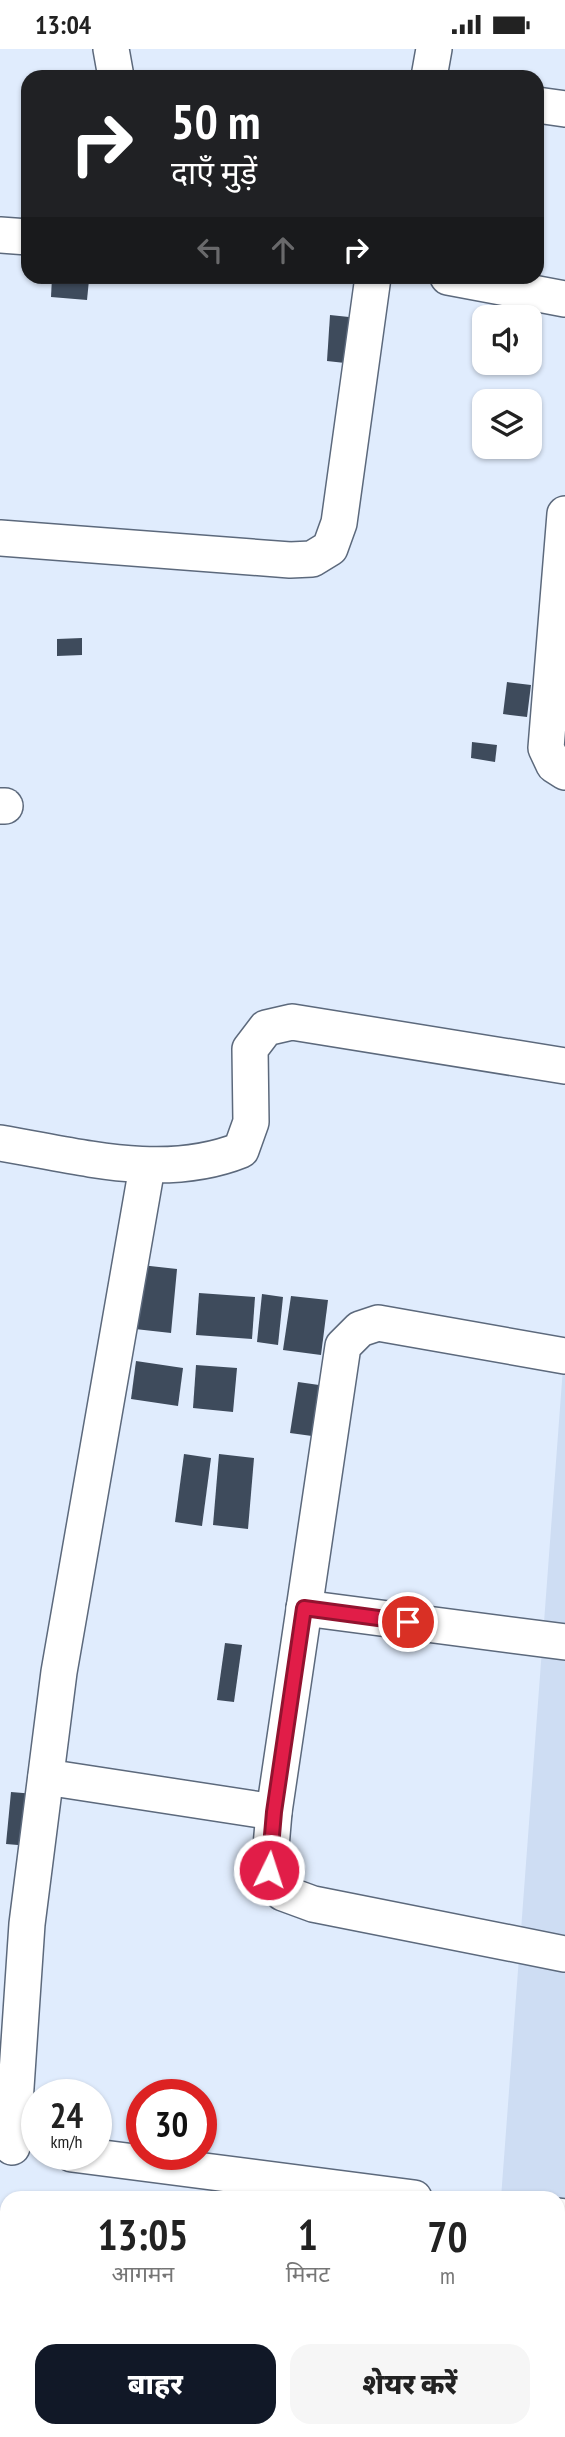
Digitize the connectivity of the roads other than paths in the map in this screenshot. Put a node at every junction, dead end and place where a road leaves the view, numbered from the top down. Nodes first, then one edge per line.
1 (111, 49) edge
2 (434, 49) edge
3 (115, 70) edge
4 (430, 70) edge
5 (544, 106) edge
6 (565, 109) edge
7 (0, 236) edge
8 (21, 237) edge
9 (372, 284) edge
10 (485, 284) edge
11 (565, 299) edge
12 (565, 514) edge
13 (0, 538) edge
14 (565, 772) edge
15 (565, 1066) edge
16 (0, 1143) edge
17 (147, 1167) junction
18 (565, 1356) edge
19 (304, 1608) junction
20 (565, 1642) edge
21 (46, 1777) junction
22 (274, 1812) junction
23 (565, 1954) edge
24 (16, 2147) edge
25 (112, 2159) edge
26 (360, 2191) edge

1 - 3 street
2 - 4 street
5 - 6 street
7 - 8 street
9 - 13 street
10 - 11 street
12 - 14 street
15 - 17 street
16 - 17 street
17 - 21 street
18 - 19 street
19 - 20 street
19 - 22 street
21 - 22 street
21 - 24 street
22 - 23 street
25 - 26 street

